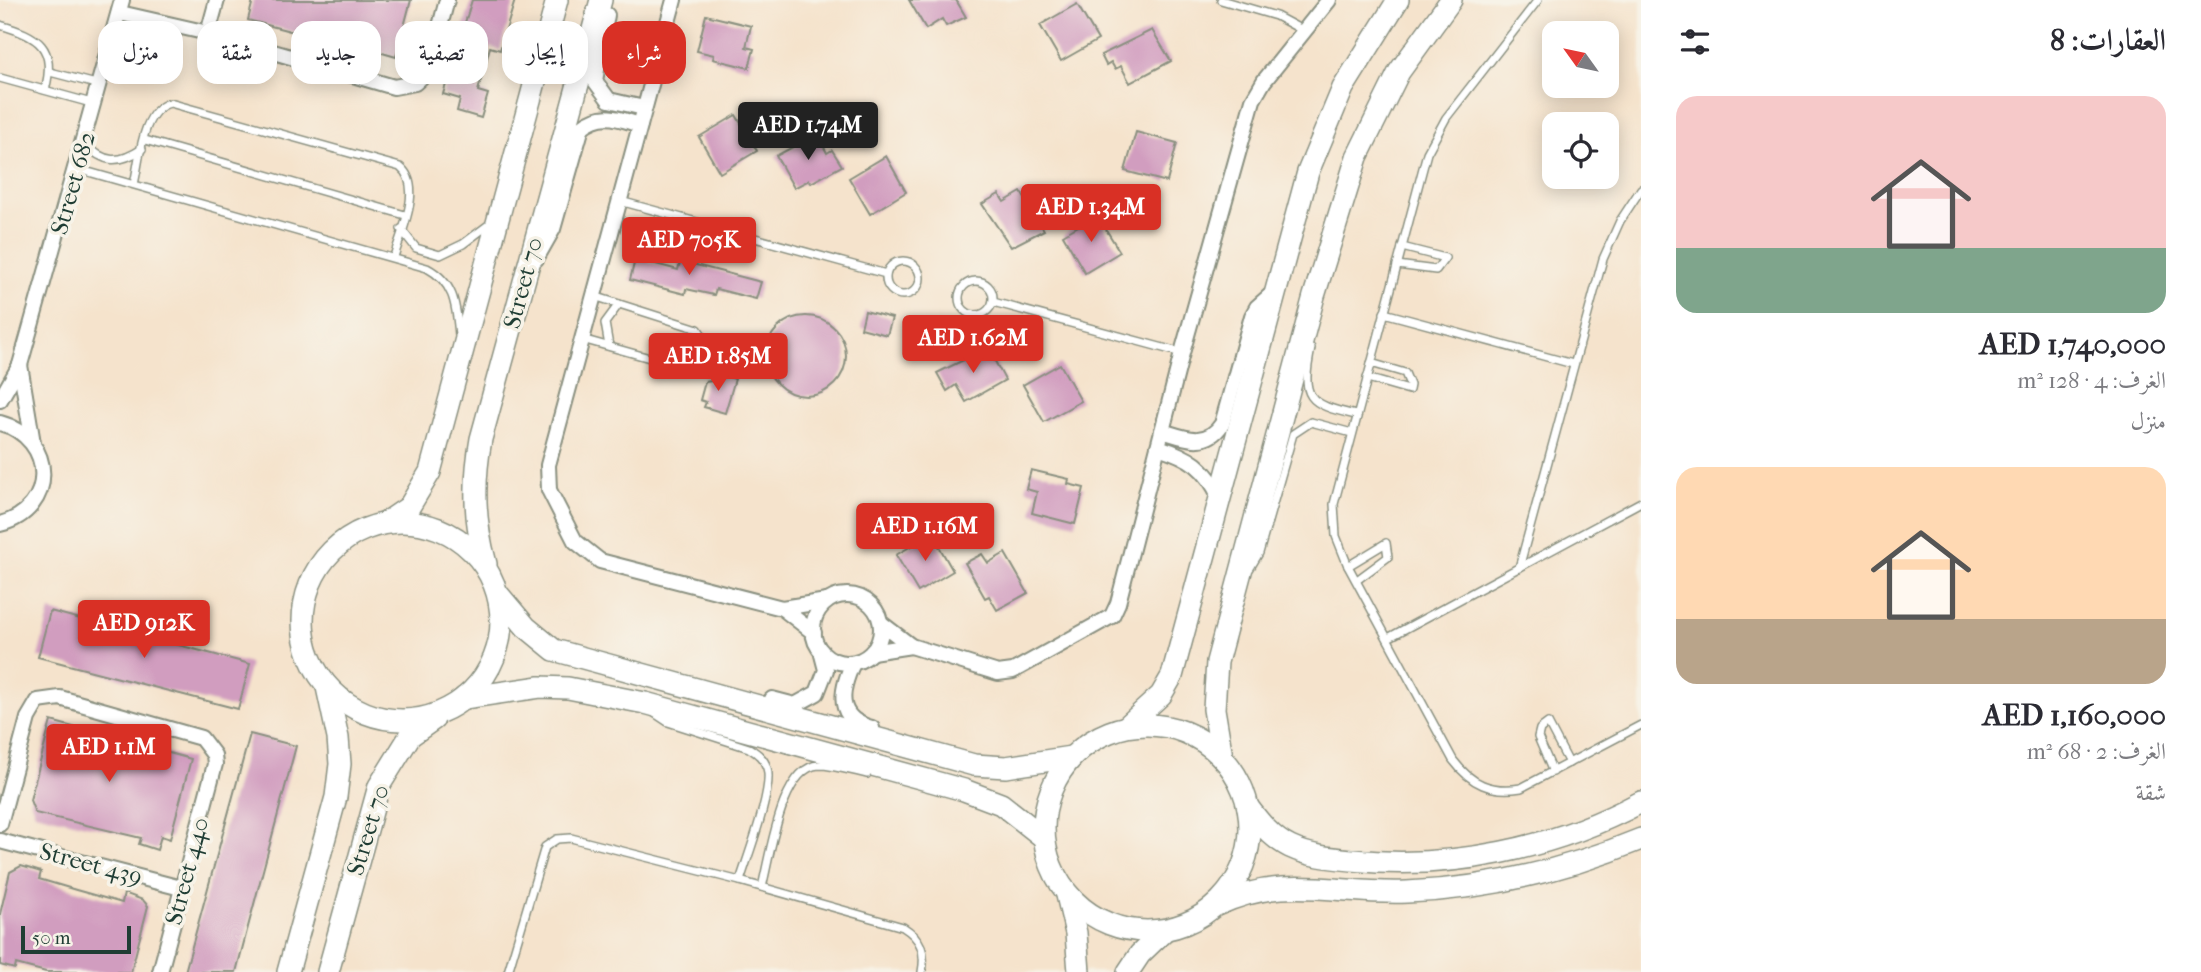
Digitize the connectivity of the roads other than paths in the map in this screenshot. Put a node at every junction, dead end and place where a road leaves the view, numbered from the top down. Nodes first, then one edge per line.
1 (217, 0) edge
2 (447, 0) edge
3 (557, 0) edge
4 (601, 0) edge
5 (610, 0) edge
6 (674, 0) edge
7 (1221, 0) edge
8 (1329, 0) edge
9 (1398, 0) edge
10 (1451, 0) edge
11 (1538, 0) edge
12 (121, 7) edge
13 (211, 21) edge
14 (0, 26) edge
15 (197, 30) edge
16 (1304, 31) junction
17 (277, 53) edge
18 (50, 72) junction
19 (0, 78) edge
20 (100, 85) junction
21 (46, 90) junction
22 (95, 104) junction
23 (644, 108) junction
24 (640, 125) junction
25 (85, 143) junction
26 (144, 144) junction
27 (78, 169) junction
28 (134, 184) junction
29 (1641, 189) edge
30 (619, 201) junction
31 (405, 215) junction
32 (498, 219) junction
33 (401, 229) junction
34 (1402, 247) junction
35 (394, 257) junction
36 (1397, 265) junction
37 (886, 274) junction
38 (525, 275) junction
39 (1275, 291) junction
40 (593, 296) junction
41 (1314, 296) junction
42 (993, 302) junction
43 (619, 304) junction
44 (1384, 313) junction
45 (582, 338) junction
46 (609, 346) junction
47 (1182, 353) junction
48 (461, 357) junction
49 (1371, 362) junction
50 (1573, 364) junction
51 (20, 365) junction
52 (1367, 378) junction
53 (0, 400) edge
54 (1356, 415) junction
55 (0, 423) edge
56 (1162, 431) junction
57 (1352, 433) junction
58 (33, 443) junction
59 (1158, 447) junction
60 (1220, 498) junction
61 (1641, 502) edge
62 (387, 522) junction
63 (4, 525) edge
64 (1349, 566) junction
65 (1519, 568) junction
66 (488, 569) junction
67 (1239, 579) junction
68 (1357, 580) junction
69 (498, 594) junction
70 (827, 601) junction
71 (782, 608) junction
72 (881, 623) junction
73 (814, 633) junction
74 (1388, 638) junction
75 (911, 646) junction
76 (821, 651) junction
77 (872, 652) junction
78 (853, 663) junction
79 (327, 687) junction
80 (725, 696) junction
81 (464, 698) junction
82 (645, 704) junction
83 (445, 711) junction
84 (1641, 725) edge
85 (1127, 726) junction
86 (929, 754) junction
87 (1071, 757) junction
88 (1222, 757) junction
89 (1569, 763) junction
90 (890, 772) junction
91 (1553, 772) junction
92 (1641, 802) edge
93 (1248, 807) junction
94 (0, 824) edge
95 (1043, 837) junction
96 (1641, 839) edge
97 (0, 841) edge
98 (740, 881) junction
99 (762, 887) junction
100 (181, 888) junction
101 (1067, 895) junction
102 (1212, 908) junction
103 (1165, 930) junction
104 (160, 972) edge
105 (288, 972) edge
106 (328, 972) edge
107 (508, 972) edge
108 (922, 972) edge
109 (1079, 972) edge
110 (1128, 972) edge

1 - 13 street
2 - 17 street
3 - 32 main road, Street 70
4 - 38 main road, Street 70
5 - 23 street
6 - 23 street
7 - 16 lane
8 - 16 street
9 - 39 main road
10 - 41 main road
11 - 34 lane
12 - 15 street
12 - 20 street, Street 682
14 - 18 lane
16 - 47 street
18 - 20 lane
18 - 21 lane
19 - 21 lane
20 - 22 street, Street 682
21 - 22 lane
22 - 25 street, Street 682
23 - 24 street
24 - 30 street
24 - 38 street
25 - 26 lane
25 - 27 street, Street 682
26 - 28 lane
26 - 31 lane
26 - 31 lane
27 - 28 lane
27 - 51 street, Street 682
28 - 35 lane
29 - 50 lane
30 - 37 lane
30 - 40 street
31 - 33 lane
32 - 33 lane
32 - 48 main road, Street 70
33 - 35 lane
34 - 36 lane
34 - 36 lane
35 - 48 lane
36 - 44 lane
37 - 37 lane
38 - 66 main road, Street 70
39 - 56 street
39 - 60 main road
40 - 43 lane
40 - 45 street
41 - 54 lane
41 - 67 main road
42 - 42 lane
42 - 47 lane
43 - 46 lane
43 - 46 lane
44 - 49 lane
44 - 50 lane
45 - 46 lane
45 - 71 street
47 - 56 street
48 - 62 main road, Street 70
49 - 52 lane
49 - 52 lane
50 - 65 lane
51 - 53 street, Street 682
51 - 58 street, Street 682
52 - 54 lane
54 - 57 lane
55 - 58 street
56 - 59 street
57 - 64 lane
57 - 67 lane
58 - 63 street, Street 682
59 - 60 street
59 - 75 street
60 - 85 main road
61 - 65 lane
62 - 66 main road
62 - 79 main road
64 - 68 lane
64 - 68 lane
65 - 74 lane
66 - 69 main road
67 - 88 main road
68 - 74 lane
69 - 80 main road
69 - 81 main road
70 - 71 street
70 - 72 street
70 - 73 street
71 - 73 street
72 - 75 street
72 - 77 street
73 - 76 street
74 - 91 lane
75 - 77 street
76 - 78 street
76 - 80 street
77 - 78 street
78 - 86 street
79 - 83 main road
79 - 105 main road, Street 70
80 - 86 main road
81 - 82 main road
81 - 83 main road
82 - 90 main road
82 - 98 lane
83 - 106 main road, Street 70
84 - 89 lane
85 - 87 main road
85 - 88 main road
86 - 87 main road
87 - 95 main road
88 - 93 main road
89 - 91 lane
89 - 91 lane
90 - 95 main road
90 - 99 lane
92 - 93 main road
93 - 102 main road
94 - 100 street, Street 440
95 - 101 main road
96 - 102 main road
97 - 100 street, Street 439
98 - 99 lane
98 - 107 lane
99 - 108 lane
100 - 104 street, Street 440
101 - 103 main road
101 - 109 main road
102 - 103 main road
103 - 110 main road

